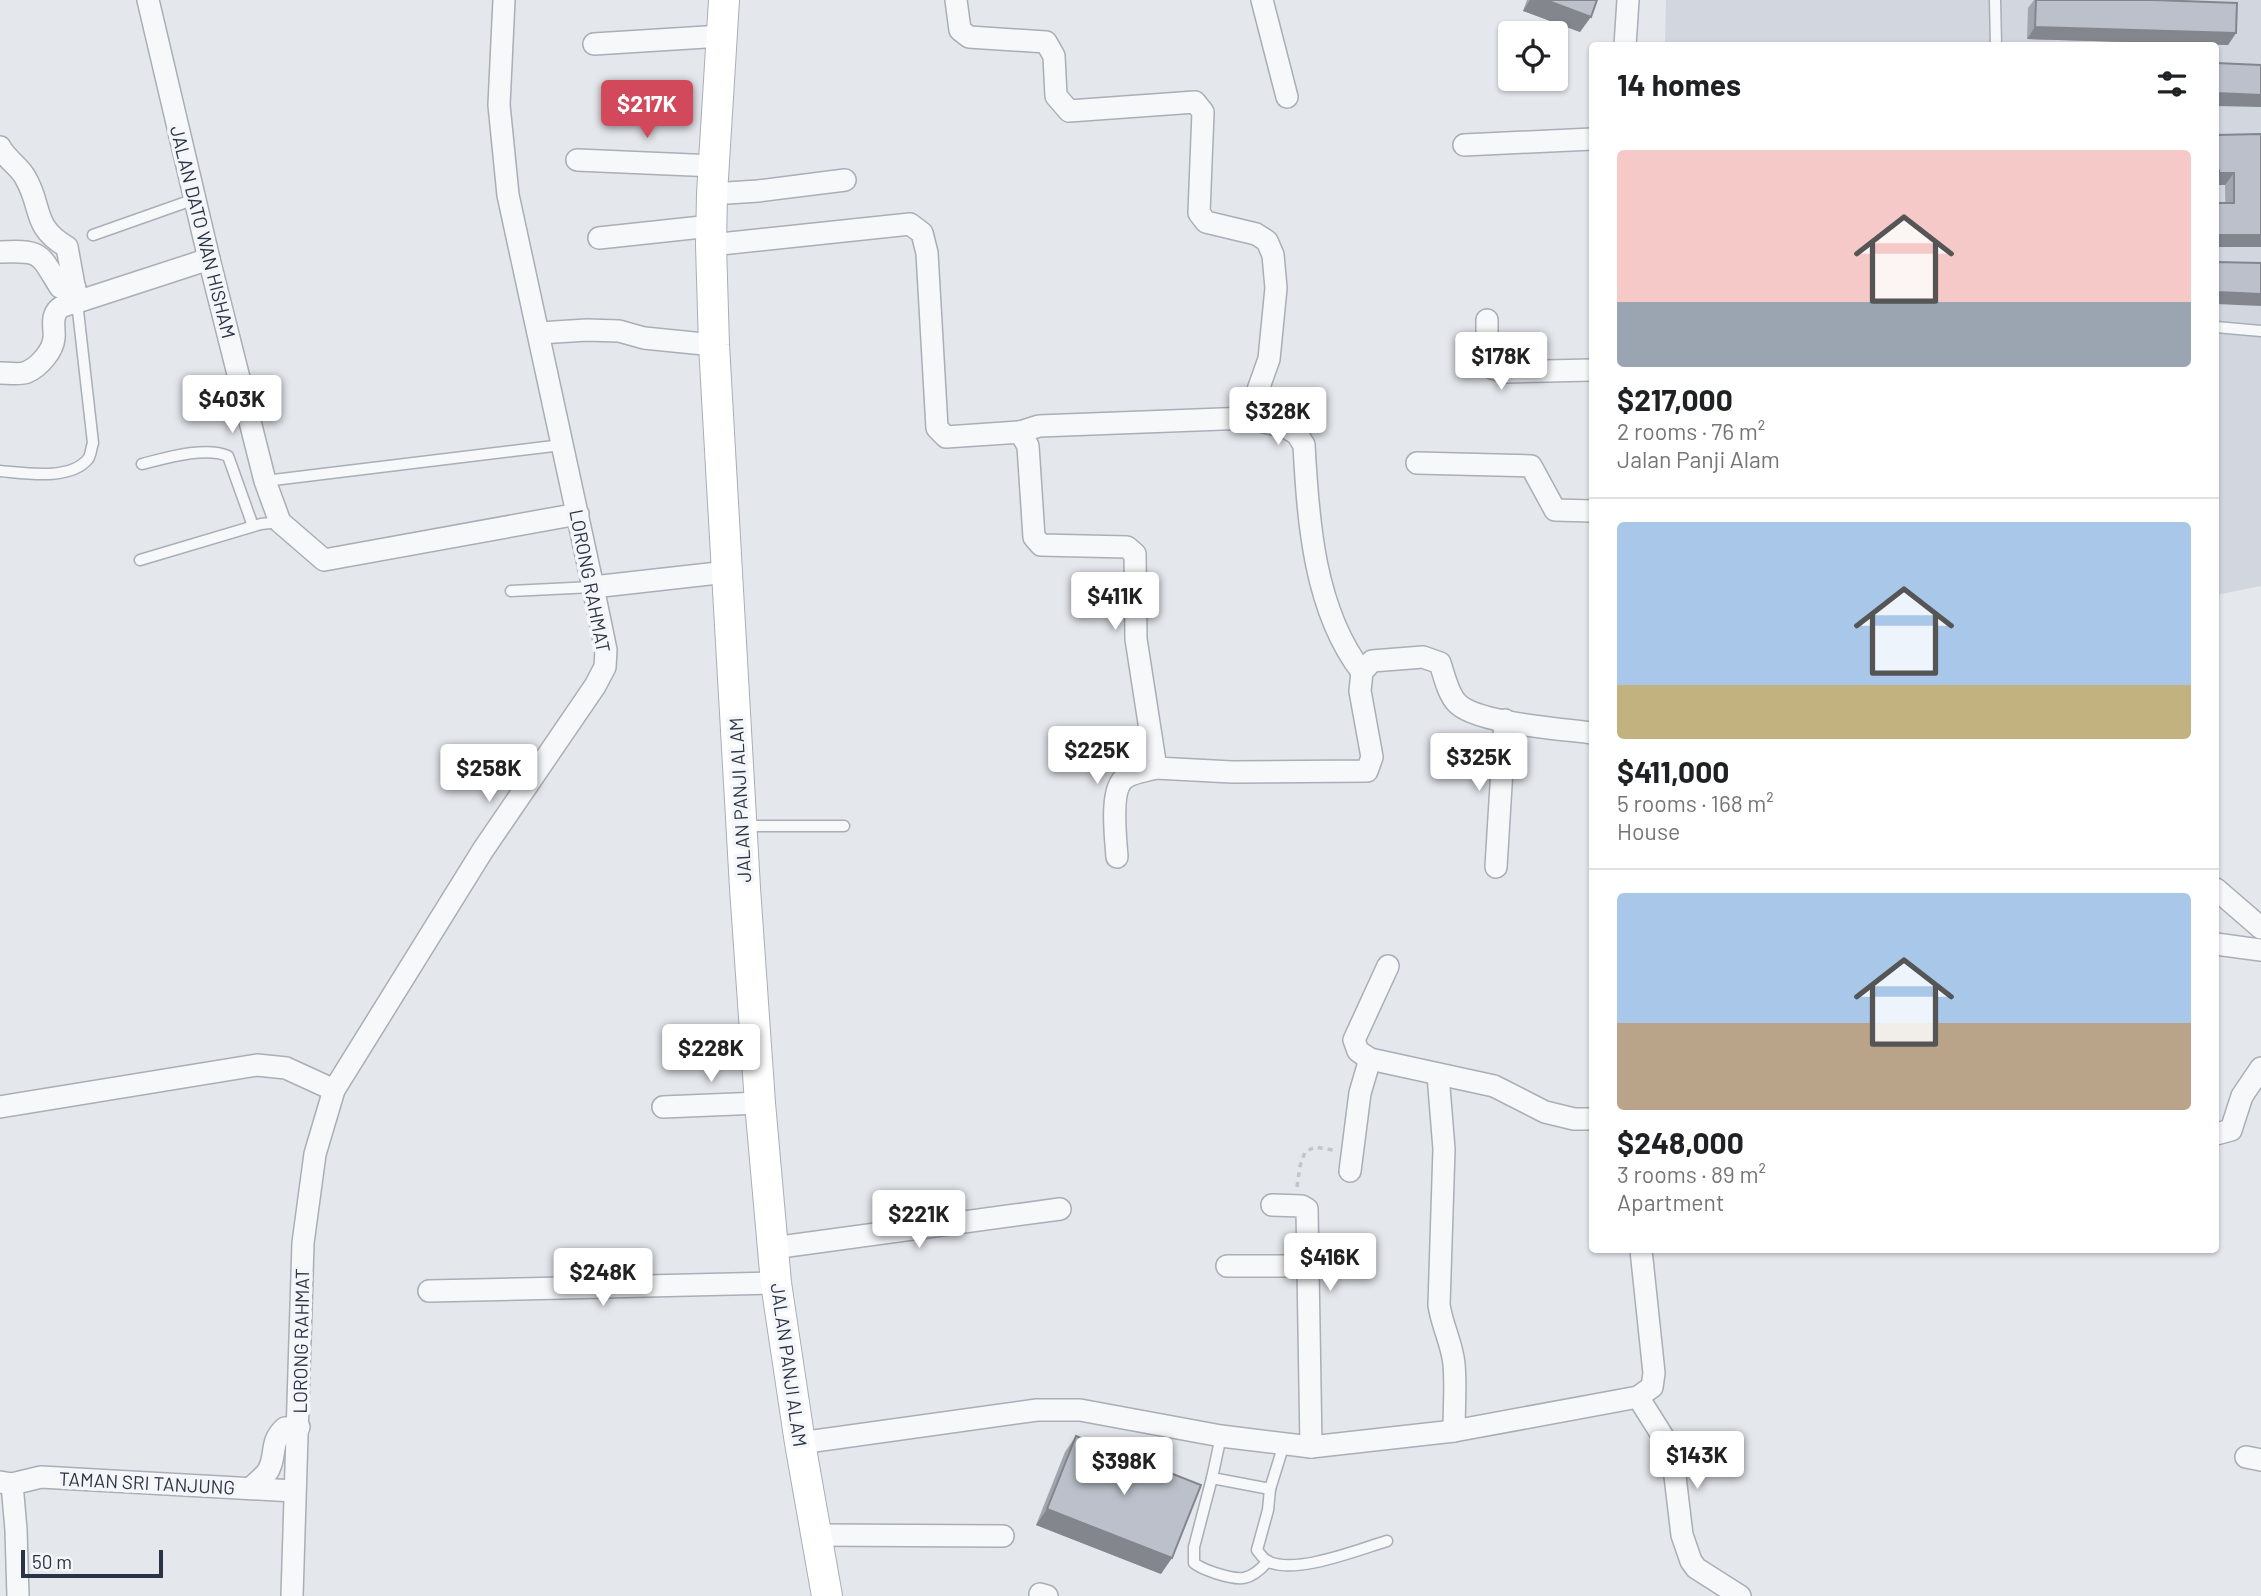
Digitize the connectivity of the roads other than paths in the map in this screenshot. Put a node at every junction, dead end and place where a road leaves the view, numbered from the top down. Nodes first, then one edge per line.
1 (148, 0) edge
2 (504, 0) edge
3 (724, 0) edge
4 (956, 0) edge
5 (1262, 0) edge
6 (1628, 0) edge
7 (1995, 0) edge
8 (722, 36) junction
9 (1625, 42) edge
10 (1996, 42) edge
11 (594, 44) dead end
12 (1287, 97) dead end
13 (1589, 139) edge
14 (1464, 145) dead end
15 (0, 147) edge
16 (578, 160) dead end
17 (713, 180) junction
18 (845, 180) dead end
19 (195, 199) junction
20 (93, 235) dead end
21 (711, 235) junction
22 (599, 238) dead end
23 (0, 253) edge
24 (209, 260) junction
25 (76, 295) junction
26 (1487, 320) dead end
27 (2219, 327) edge
28 (2261, 331) edge
29 (539, 333) junction
30 (714, 345) junction
31 (1589, 370) edge
32 (0, 373) edge
33 (1248, 418) junction
34 (1020, 432) junction
35 (562, 445) junction
36 (1417, 463) dead end
37 (142, 464) dead end
38 (0, 471) edge
39 (265, 481) junction
40 (1589, 511) edge
41 (578, 514) junction
42 (280, 522) junction
43 (253, 526) junction
44 (141, 560) dead end
45 (727, 572) junction
46 (593, 587) junction
47 (511, 591) dead end
48 (1362, 672) junction
49 (1505, 720) junction
50 (1589, 733) edge
51 (1156, 768) junction
52 (742, 826) junction
53 (844, 826) dead end
54 (1117, 858) dead end
55 (1496, 867) dead end
56 (2219, 892) edge
57 (2261, 928) edge
58 (2219, 944) edge
59 (2261, 950) edge
60 (1388, 966) dead end
61 (1370, 1059) junction
62 (2261, 1068) edge
63 (1438, 1075) junction
64 (334, 1090) junction
65 (760, 1103) junction
66 (0, 1107) edge
67 (663, 1107) dead end
68 (1589, 1119) edge
69 (2219, 1134) edge
70 (1351, 1163) road end
71 (1272, 1205) dead end
72 (1060, 1209) dead end
73 (773, 1248) junction
74 (1641, 1253) edge
75 (1227, 1266) dead end
76 (1308, 1266) junction
77 (776, 1283) junction
78 (429, 1291) dead end
79 (1638, 1397) junction
80 (299, 1427) junction
81 (1454, 1431) junction
82 (1221, 1436) junction
83 (800, 1443) junction
84 (1284, 1444) junction
85 (1311, 1447) junction
86 (1212, 1478) junction
87 (6, 1483) edge
88 (251, 1488) junction
89 (1270, 1489) junction
90 (294, 1491) junction
91 (816, 1535) junction
92 (1003, 1536) dead end
93 (1387, 1541) dead end
94 (1268, 1561) junction
95 (18, 1596) edge
96 (292, 1596) edge
97 (827, 1596) edge
98 (1740, 1596) edge

1 - 19 street, JALAN DATO WAN HISHAM
2 - 29 street, LORONG RAHMAT
3 - 8 main road, JALAN PANJI ALAM
4 - 33 street
5 - 12 street
6 - 9 street
7 - 10 lane
8 - 11 street
8 - 17 main road, JALAN PANJI ALAM
13 - 14 street
15 - 25 street
16 - 17 street
17 - 18 street
17 - 21 main road, JALAN PANJI ALAM
19 - 20 lane
19 - 24 street, JALAN DATO WAN HISHAM
21 - 22 street
21 - 30 main road, JALAN PANJI ALAM
21 - 34 street
23 - 25 street
24 - 25 street
24 - 39 street, JALAN DATO WAN HISHAM
25 - 32 street
25 - 38 lane
26 - 31 street
27 - 28 lane
29 - 30 street
29 - 35 street, LORONG RAHMAT
30 - 45 main road, JALAN PANJI ALAM
33 - 34 street
33 - 48 street
34 - 51 street
35 - 39 lane
35 - 41 street, LORONG RAHMAT
36 - 40 street
37 - 43 lane
39 - 42 street, JALAN DATO WAN HISHAM
41 - 42 street, JALAN DATO WAN HISHAM
41 - 46 street, LORONG RAHMAT
42 - 43 lane
43 - 44 lane
45 - 46 street
45 - 52 main road, JALAN PANJI ALAM
46 - 47 lane
46 - 64 street, LORONG RAHMAT
48 - 49 street
48 - 51 street
49 - 50 street
49 - 55 street
51 - 54 street
52 - 53 lane
52 - 65 main road, JALAN PANJI ALAM
56 - 57 street
58 - 59 street
60 - 61 street
61 - 63 street
61 - 70 street
62 - 69 street
63 - 68 street
63 - 81 street
64 - 66 street
64 - 80 street, LORONG RAHMAT
65 - 67 street
65 - 73 main road, JALAN PANJI ALAM
71 - 76 street
72 - 73 street
73 - 77 main road, JALAN PANJI ALAM
74 - 79 street
75 - 76 street
76 - 85 street
77 - 78 street
77 - 83 main road, JALAN PANJI ALAM
79 - 81 street
79 - 98 street
80 - 88 street
80 - 90 street, LORONG RAHMAT
81 - 85 street
82 - 83 street
82 - 84 street
82 - 86 lane
83 - 91 main road, JALAN PANJI ALAM
84 - 85 street
84 - 89 lane
86 - 89 lane
86 - 94 lane
87 - 88 street, TAMAN SRI TANJUNG
87 - 95 street
88 - 90 street, TAMAN SRI TANJUNG
89 - 94 lane
90 - 96 street, LORONG RAHMAT
91 - 92 street
91 - 97 main road, JALAN PANJI ALAM
93 - 94 lane

